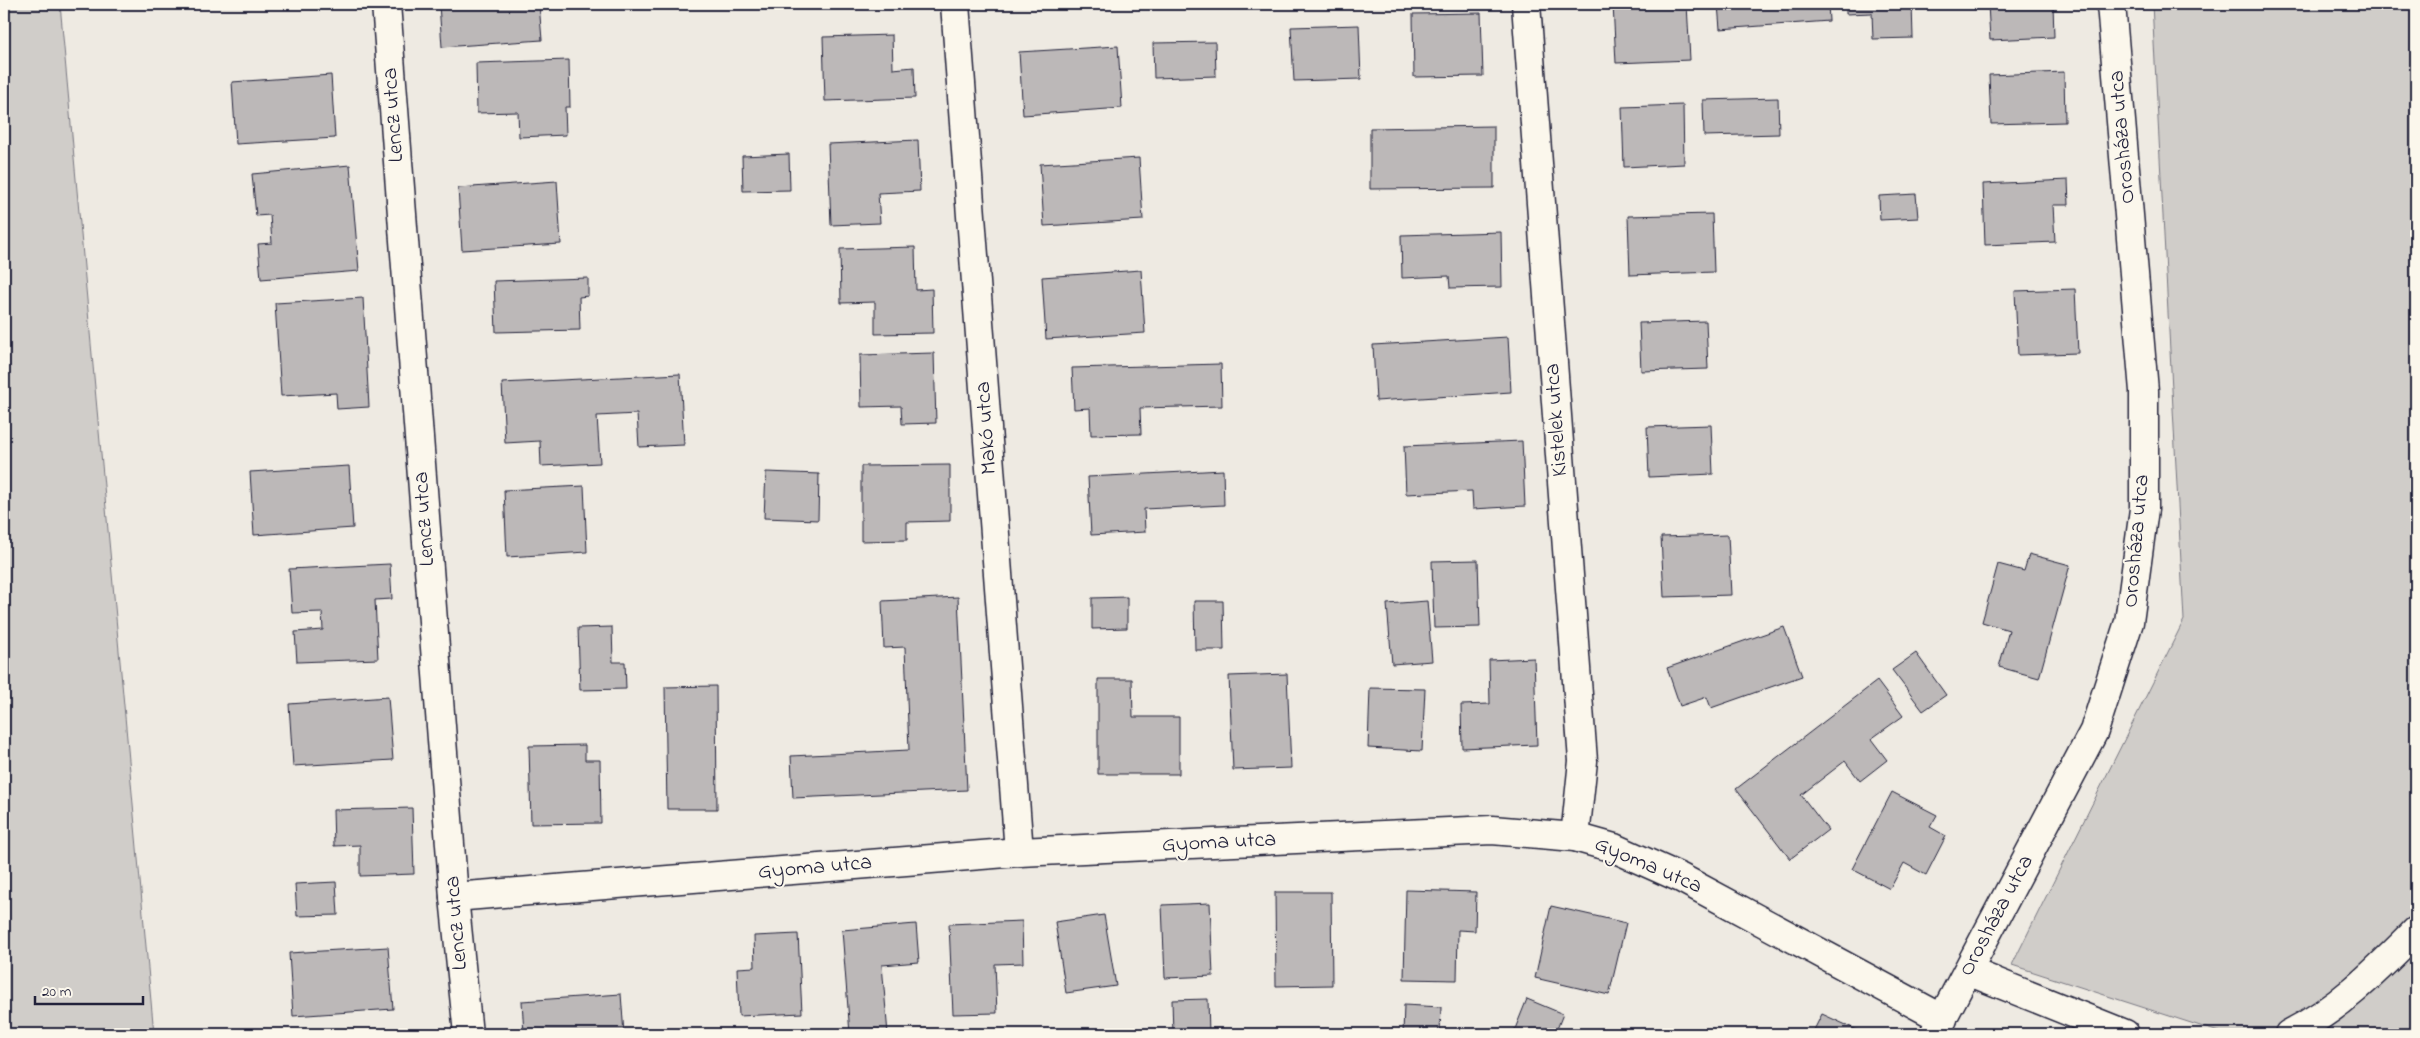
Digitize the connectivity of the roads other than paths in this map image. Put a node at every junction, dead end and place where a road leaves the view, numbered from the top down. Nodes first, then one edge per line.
1 (386, 4) edge
2 (955, 4) edge
3 (1526, 4) edge
4 (2111, 4) edge
5 (1575, 837) junction
6 (1019, 852) junction
7 (454, 897) junction
8 (2416, 931) edge
9 (1968, 971) junction
10 (1938, 1026) edge
11 (468, 1034) edge
12 (2125, 1034) edge
13 (2289, 1034) edge

1 - 7 street, Lencz utca
2 - 6 street, Makó utca
3 - 5 street, Kistelek utca
4 - 9 street, Orosháza utca
5 - 6 street, Gyoma utca
5 - 10 street, Gyoma utca
6 - 7 street, Gyoma utca
7 - 11 street, Lencz utca
8 - 13 street
9 - 10 street, Orosháza utca
9 - 12 street

